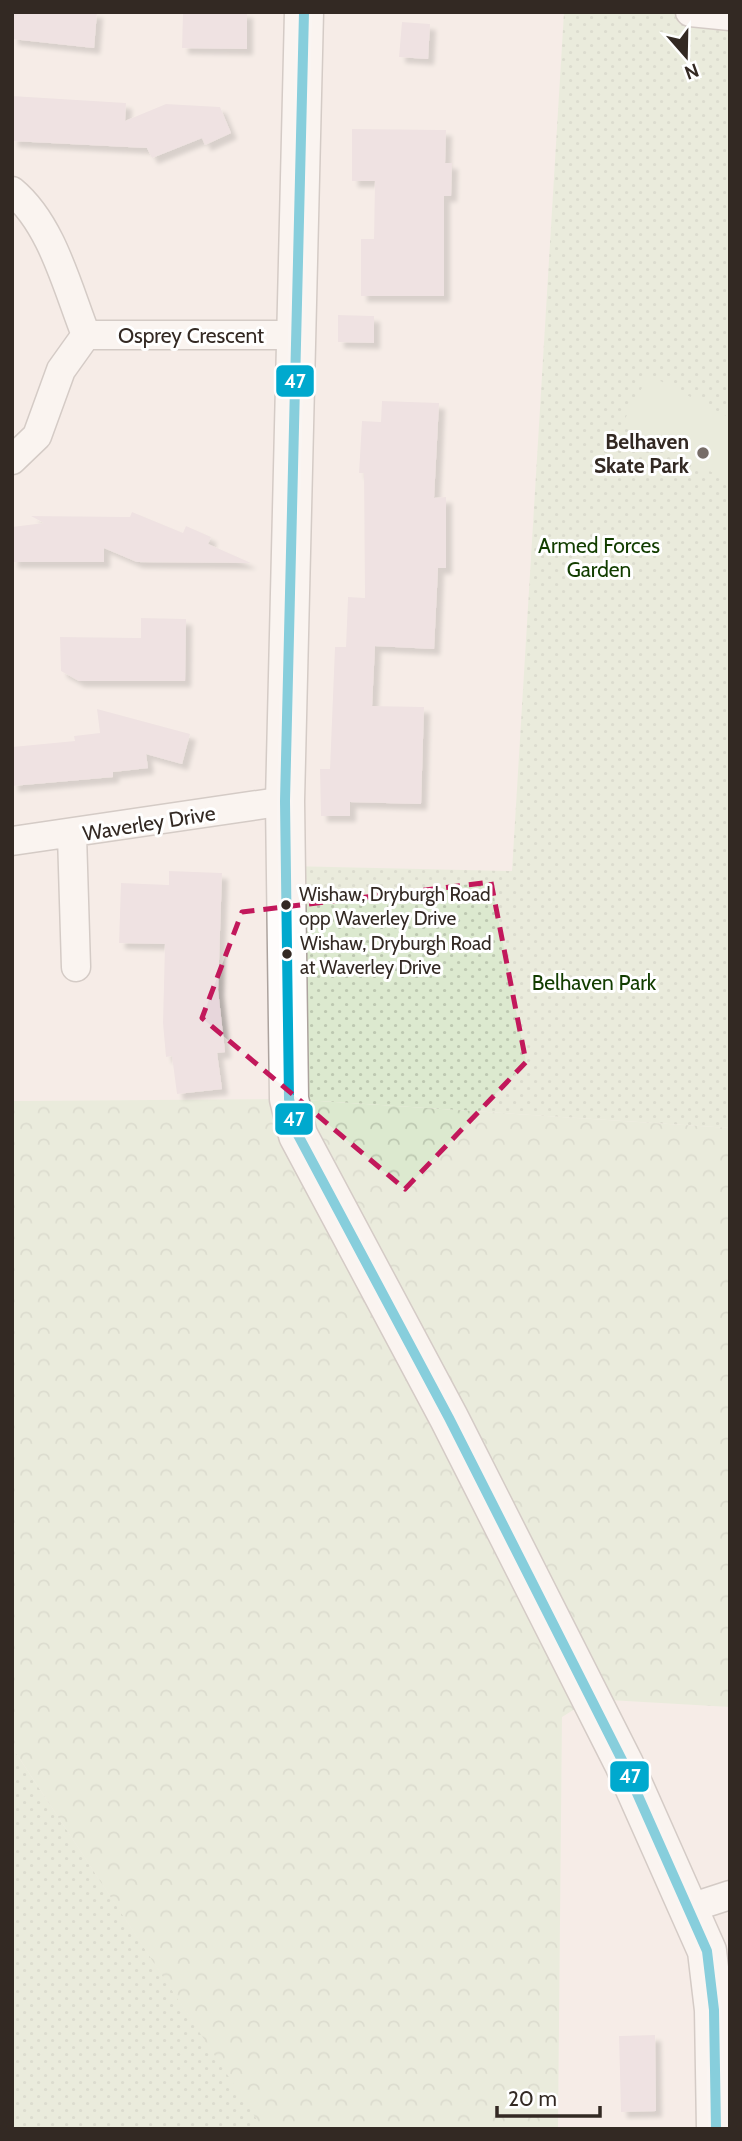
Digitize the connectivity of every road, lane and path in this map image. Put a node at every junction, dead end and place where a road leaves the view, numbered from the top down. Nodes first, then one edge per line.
1 (304, 12) edge
2 (690, 12) edge
3 (730, 16) edge
4 (12, 191) edge
5 (86, 335) junction
6 (297, 335) junction
7 (12, 460) edge
8 (285, 801) junction
9 (72, 835) junction
10 (12, 841) edge
11 (75, 967) dead end
12 (730, 1895) edge
13 (687, 1909) junction
14 (716, 2129) edge

1 - 6 street
2 - 3 street
4 - 5 street
5 - 6 street, Osprey Crescent
5 - 7 street
6 - 8 street
8 - 9 street, Waverley Drive
8 - 13 street
9 - 10 street, Waverley Drive
9 - 11 street
12 - 13 street
13 - 14 street

